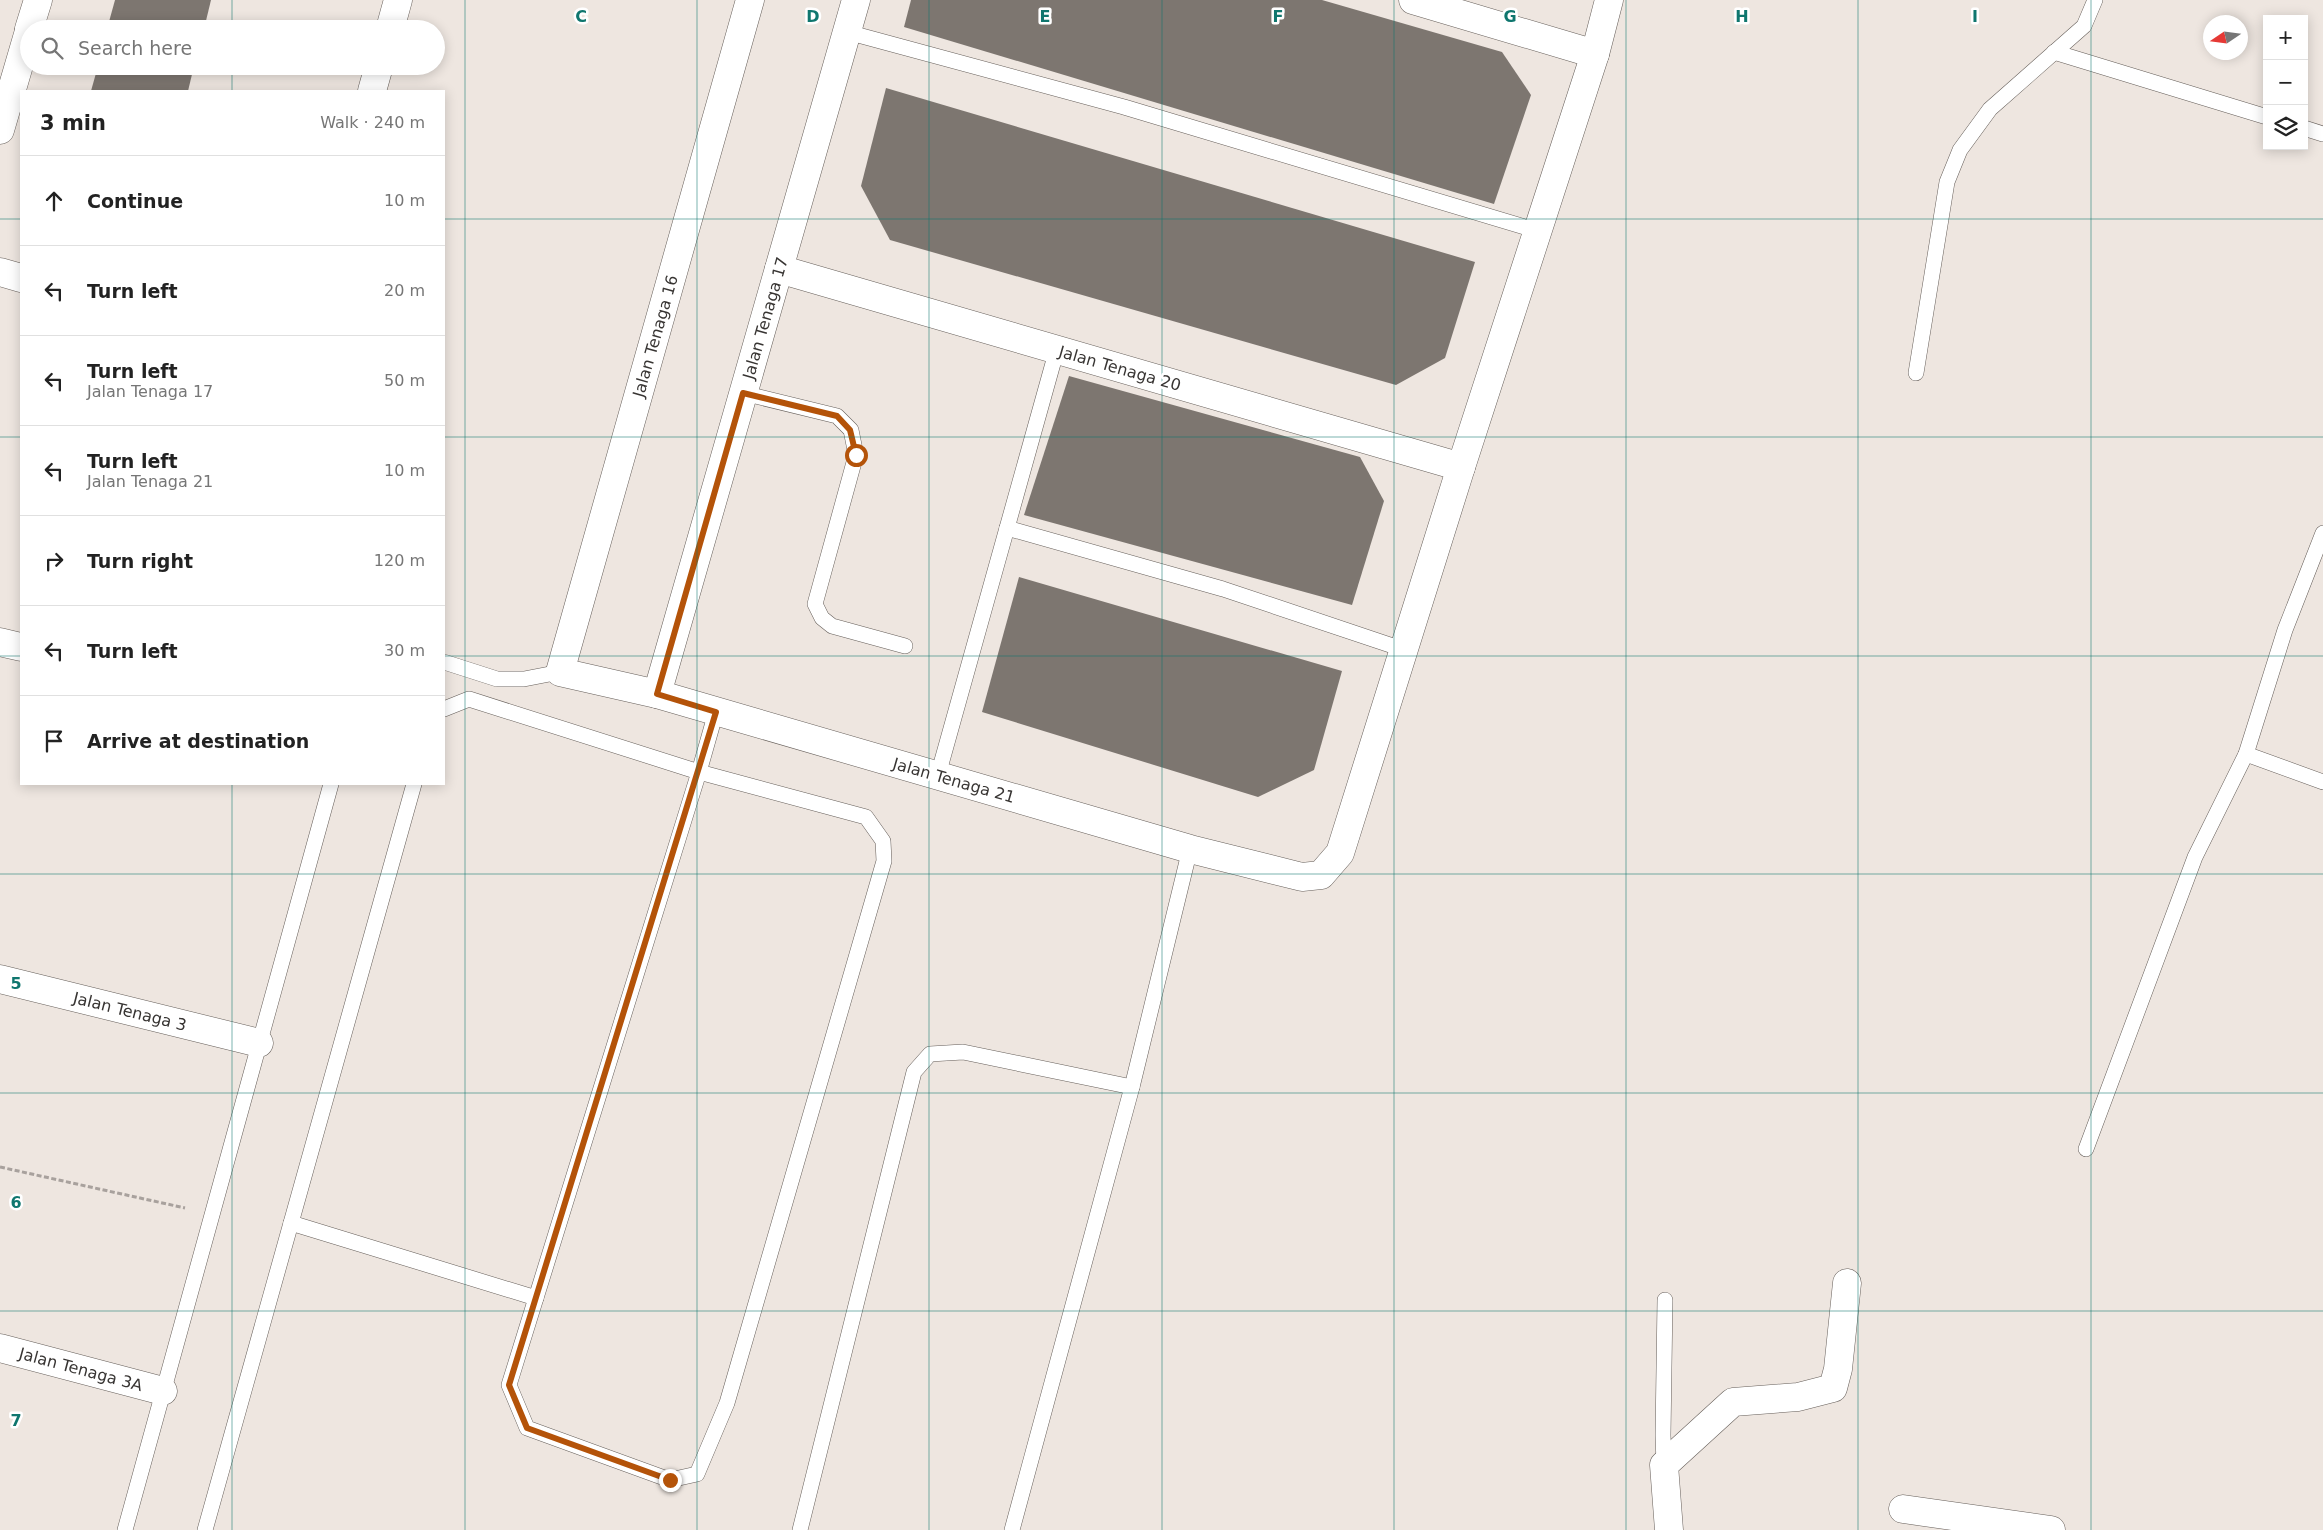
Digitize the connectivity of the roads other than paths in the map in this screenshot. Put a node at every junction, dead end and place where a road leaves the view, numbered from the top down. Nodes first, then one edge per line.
1 (38, 0) edge
2 (398, 0) edge
3 (750, 0) edge
4 (856, 0) edge
5 (1413, 0) edge
6 (1609, 0) edge
7 (2095, 0) edge
8 (32, 20) edge
9 (392, 20) edge
10 (847, 32) junction
11 (2054, 52) junction
12 (1595, 54) junction
13 (20, 61) edge
14 (377, 75) edge
15 (372, 90) edge
16 (2263, 116) edge
17 (2308, 129) edge
18 (0, 130) edge
19 (2323, 134) edge
20 (1538, 232) junction
21 (779, 269) junction
22 (0, 272) edge
23 (20, 278) edge
24 (1057, 349) junction
25 (1916, 373) dead end
26 (743, 393) junction
27 (1462, 466) junction
28 (1007, 528) junction
29 (2323, 533) edge
30 (0, 642) edge
31 (905, 646) dead end
32 (20, 647) edge
33 (1405, 650) junction
34 (445, 662) edge
35 (560, 672) junction
36 (657, 694) junction
37 (445, 709) edge
38 (716, 712) junction
39 (2246, 754) junction
40 (699, 772) junction
41 (938, 775) junction
42 (2323, 782) edge
43 (331, 785) edge
44 (414, 785) edge
45 (1190, 849) junction
46 (0, 979) edge
47 (259, 1043) junction
48 (1132, 1087) junction
49 (2086, 1149) dead end
50 (291, 1223) junction
51 (1847, 1283) dead end
52 (536, 1298) junction
53 (1665, 1300) dead end
54 (0, 1348) edge
55 (163, 1391) junction
56 (1664, 1465) junction
57 (1903, 1509) dead end
58 (125, 1530) edge
59 (206, 1530) edge
60 (800, 1530) edge
61 (1012, 1530) edge
62 (1669, 1530) edge
63 (2051, 1530) edge

1 - 8 street
2 - 9 street
3 - 35 street, Jalan Tenaga 16
4 - 10 street, Jalan Tenaga 17
5 - 12 street
6 - 12 street
7 - 11 lane
10 - 20 lane
10 - 21 street, Jalan Tenaga 17
11 - 16 lane
11 - 25 lane
12 - 20 street
13 - 18 street
14 - 15 street
17 - 19 lane
20 - 27 street
21 - 24 street, Jalan Tenaga 20
21 - 26 street, Jalan Tenaga 17
22 - 23 street
24 - 27 street, Jalan Tenaga 20
24 - 28 lane
26 - 31 lane
26 - 36 street, Jalan Tenaga 17
27 - 33 street
28 - 33 lane
28 - 41 lane
29 - 39 lane
30 - 32 street
33 - 45 street, Jalan Tenaga 21
34 - 35 lane
35 - 36 street, Jalan Tenaga 21
36 - 38 street, Jalan Tenaga 21
37 - 40 lane
38 - 40 lane
38 - 41 street, Jalan Tenaga 21
39 - 42 lane
39 - 49 lane
40 - 52 lane
40 - 52 lane
41 - 45 street, Jalan Tenaga 21
43 - 47 lane
44 - 50 lane
45 - 48 lane
46 - 47 street, Jalan Tenaga 3
47 - 55 lane
48 - 60 lane
48 - 61 lane
50 - 52 lane
50 - 59 lane
51 - 56 street
53 - 56 lane
54 - 55 street, Jalan Tenaga 3A
55 - 58 lane
56 - 62 street
57 - 63 street

